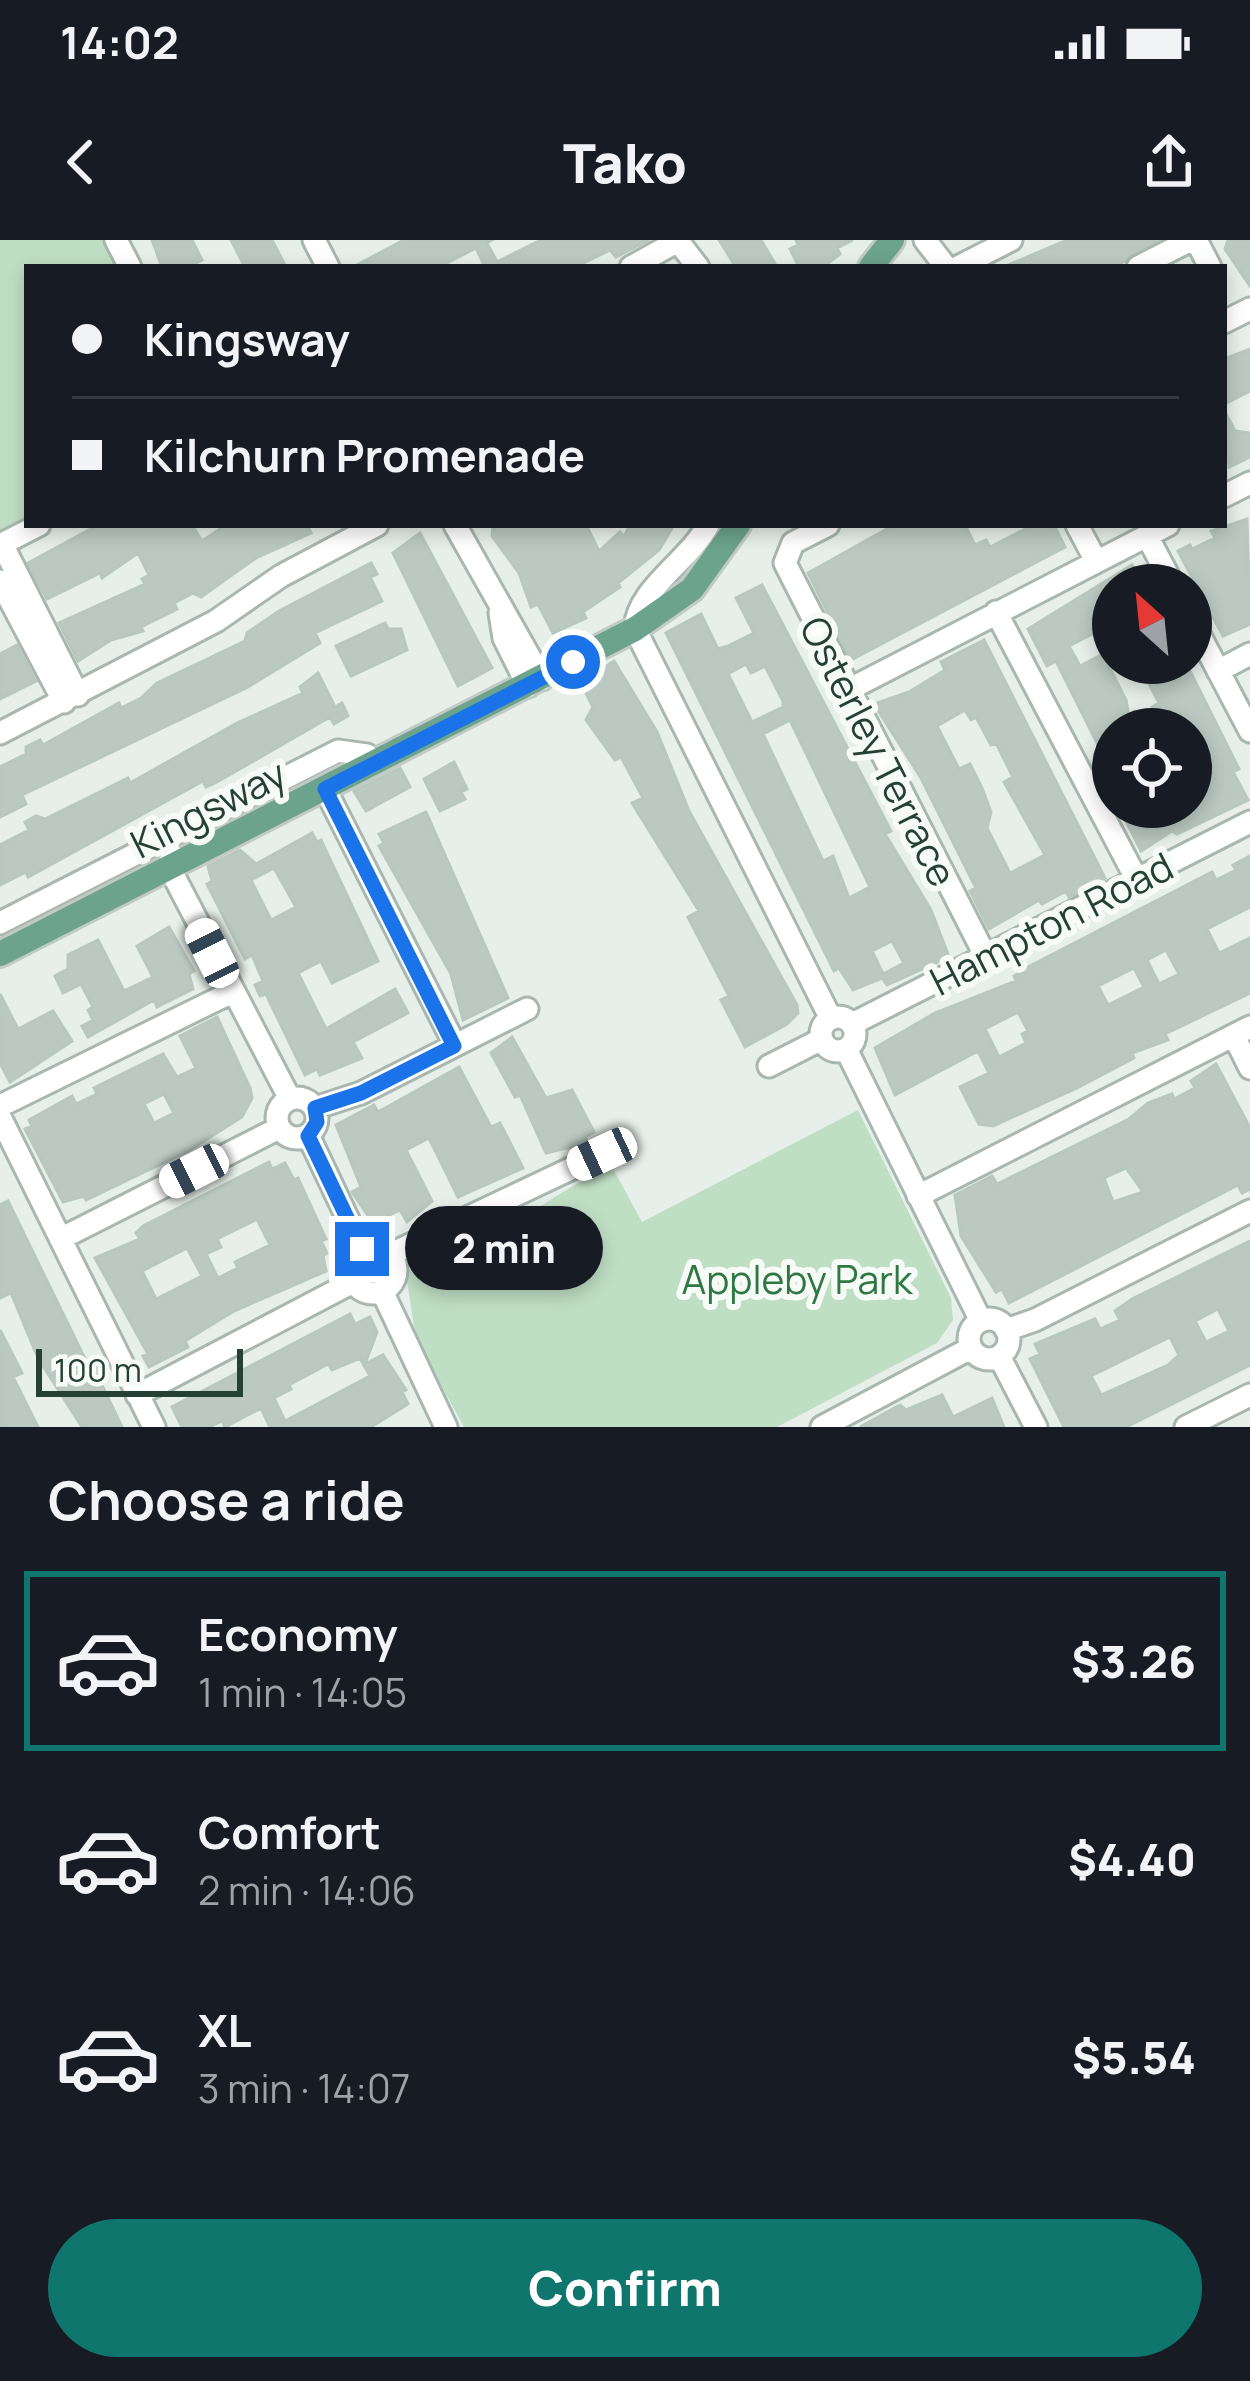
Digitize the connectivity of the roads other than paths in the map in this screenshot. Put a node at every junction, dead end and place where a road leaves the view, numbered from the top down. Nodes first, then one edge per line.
1 (678, 240) edge
2 (912, 240) edge
3 (1011, 240) edge
4 (1193, 240) edge
5 (935, 253) edge
6 (636, 264) edge
7 (964, 264) edge
8 (1144, 264) edge
9 (33, 528) edge
10 (372, 528) edge
11 (457, 528) edge
12 (706, 528) edge
13 (732, 528) edge
14 (822, 528) edge
15 (1079, 528) edge
16 (1158, 530) edge
17 (1, 544) edge
18 (1096, 562) junction
19 (1167, 564) edge
20 (0, 581) edge
21 (996, 613) junction
22 (635, 625) junction
23 (1250, 654) edge
24 (1212, 659) edge
25 (1218, 671) junction
26 (532, 677) junction
27 (848, 690) junction
28 (71, 698) junction
29 (1250, 731) edge
30 (0, 733) edge
31 (367, 754) junction
32 (325, 789) junction
33 (1250, 822) edge
34 (170, 861) junction
35 (1136, 880) junction
36 (0, 922) edge
37 (3, 948) edge
38 (986, 957) junction
39 (232, 992) junction
40 (527, 1009) dead end
41 (835, 1027) junction
42 (1242, 1032) edge
43 (454, 1046) junction
44 (769, 1066) dead end
45 (1250, 1067) edge
46 (290, 1099) junction
47 (0, 1106) edge
48 (315, 1108) junction
49 (0, 1118) edge
50 (279, 1128) junction
51 (308, 1136) junction
52 (602, 1154) dead end
53 (918, 1196) junction
54 (1250, 1211) edge
55 (62, 1238) junction
56 (362, 1249) junction
57 (391, 1254) junction
58 (353, 1282) junction
59 (382, 1292) junction
60 (981, 1321) junction
61 (1006, 1330) junction
62 (970, 1348) junction
63 (999, 1356) junction
64 (137, 1395) junction
65 (1250, 1395) edge
66 (846, 1422) edge
67 (436, 1424) edge
68 (154, 1427) edge
69 (822, 1427) edge
70 (1036, 1427) edge
71 (1186, 1427) edge

1 - 6 street
2 - 5 street
3 - 7 street
4 - 8 street
9 - 17 street
10 - 28 street
11 - 26 street
12 - 22 street, Kingsway
13 - 22 main road, Kingsway
14 - 27 street, Osterley Terrace
15 - 18 street
16 - 18 street
16 - 19 street
17 - 28 street
18 - 21 street
20 - 28 street
21 - 27 street
21 - 35 street
22 - 26 main road, Kingsway
22 - 41 street
23 - 25 street
24 - 25 street
25 - 29 street
26 - 31 main road, Kingsway
26 - 32 main road, Kingsway
27 - 38 street, Osterley Terrace
28 - 30 street
31 - 34 main road, Kingsway
31 - 36 street, Kingsway
32 - 34 main road, Kingsway
32 - 43 street
33 - 35 street, Hampton Road
34 - 37 main road, Kingsway
34 - 37 main road, Kingsway
34 - 39 street
35 - 38 street, Hampton Road
38 - 41 street, Hampton Road
39 - 46 street
39 - 47 street
40 - 43 street
41 - 44 street, Hampton Road
41 - 53 street
42 - 45 street
42 - 53 street
43 - 48 street
46 - 48 street
46 - 50 street
48 - 51 street
49 - 55 street
50 - 51 street
50 - 55 street
51 - 56 street
52 - 57 street
53 - 60 street
54 - 61 street
55 - 64 street
56 - 57 street
56 - 58 street
57 - 59 street
58 - 59 street
58 - 64 street
59 - 67 street
60 - 61 street
60 - 62 street
61 - 63 street
62 - 63 street
62 - 66 street
63 - 70 street
64 - 68 street
65 - 71 street
66 - 69 street

